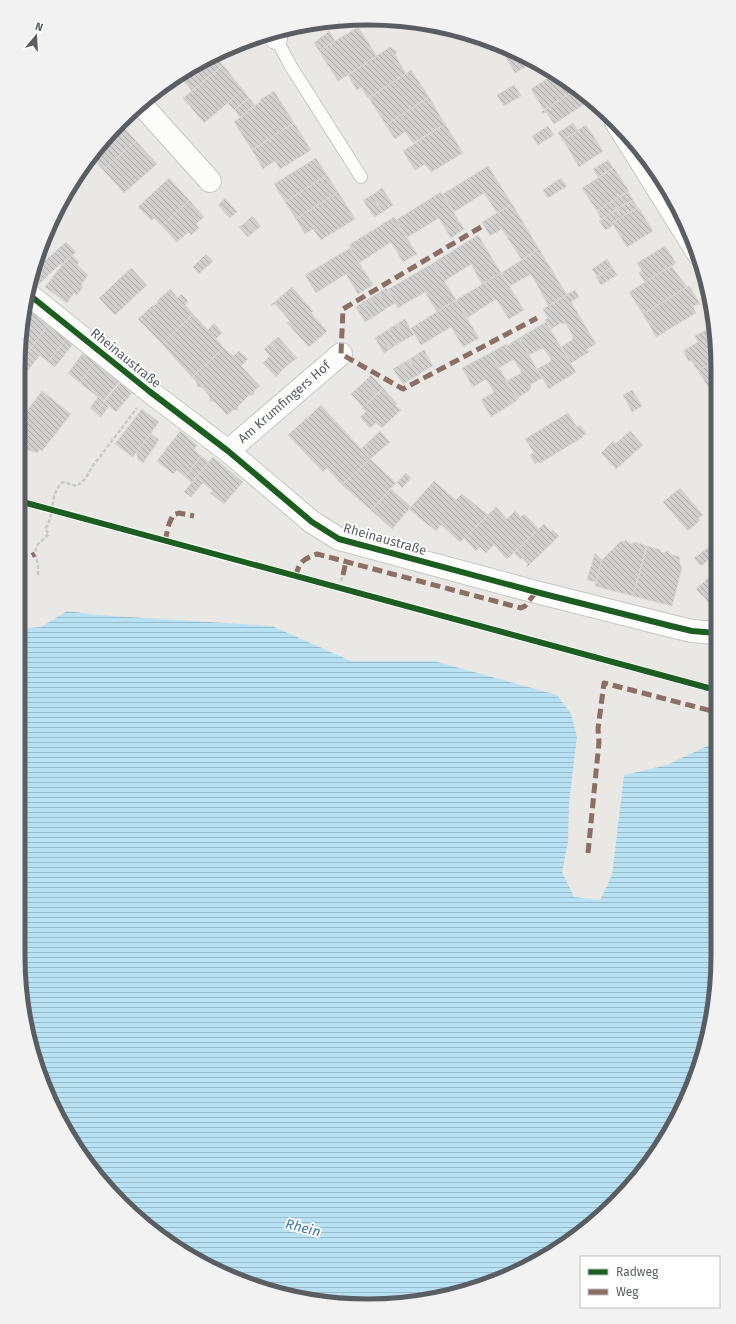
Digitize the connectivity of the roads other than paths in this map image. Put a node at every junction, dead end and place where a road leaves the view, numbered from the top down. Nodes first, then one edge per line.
1 (276, 38) edge
2 (145, 108) edge
3 (636, 154) edge
4 (361, 177) dead end
5 (210, 181) dead end
6 (679, 223) edge
7 (33, 298) edge
8 (341, 354) dead end
9 (228, 451) junction
10 (711, 633) edge

1 - 4 lane
2 - 5 street
3 - 6 street
7 - 9 street, Rheinaustraße
8 - 9 street, Am Krumfingers Hof
9 - 10 street, Rheinaustraße

